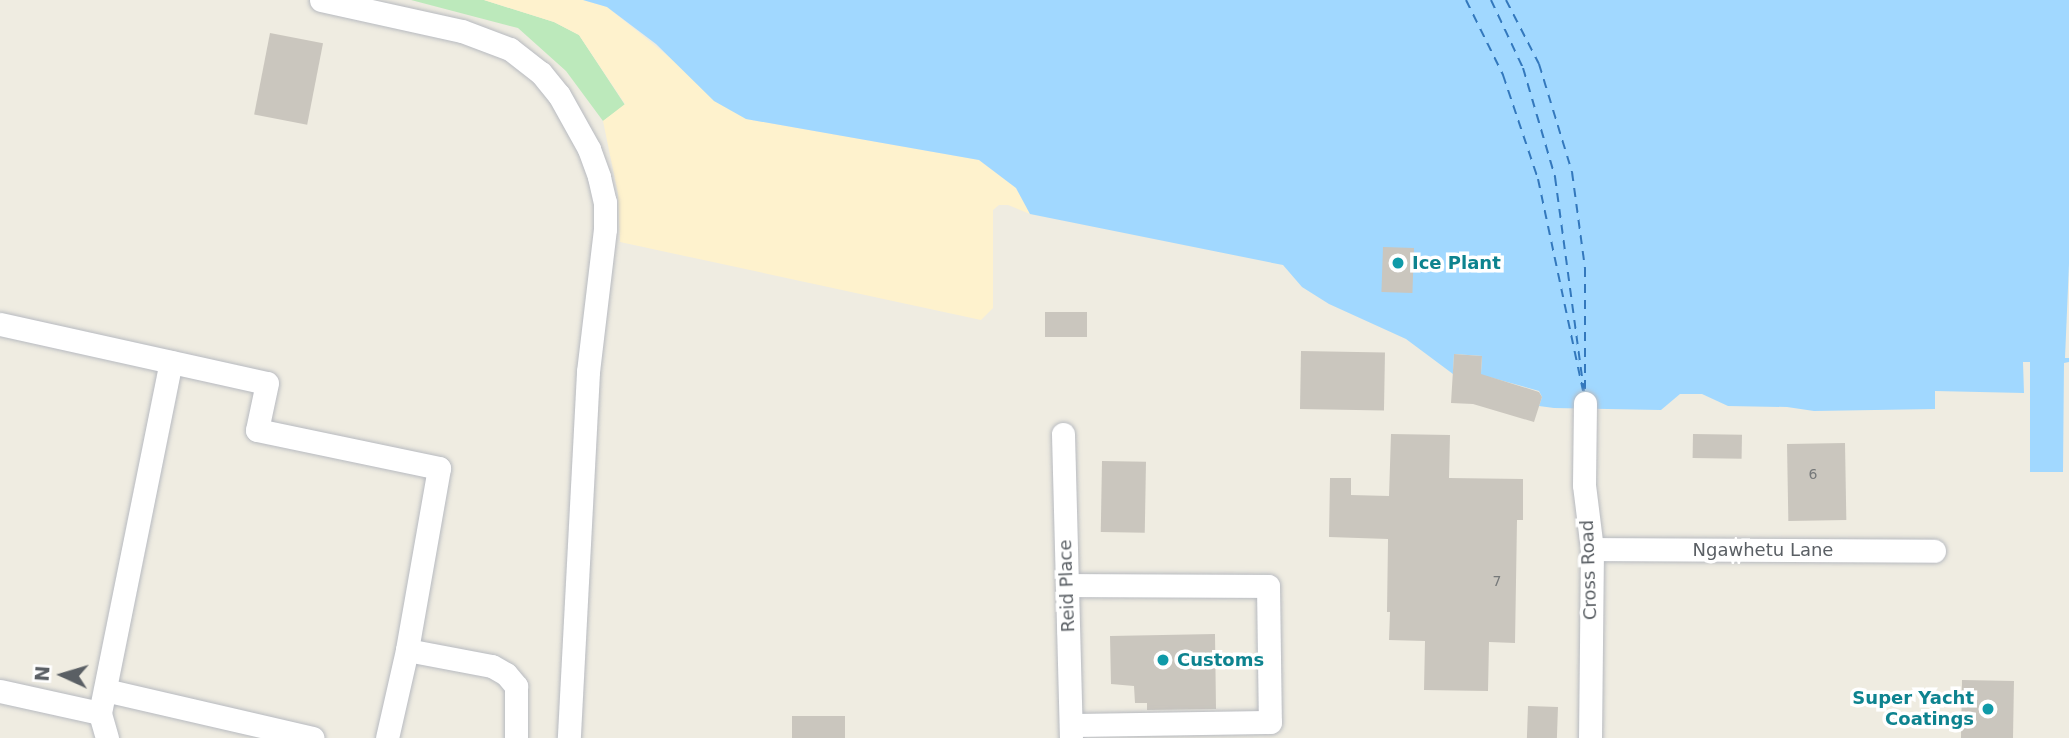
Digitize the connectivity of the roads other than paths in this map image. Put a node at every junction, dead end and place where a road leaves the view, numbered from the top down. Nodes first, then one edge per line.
1 (321, 0) edge
2 (0, 324) edge
3 (171, 362) junction
4 (1579, 403) dead end
5 (1063, 434) dead end
6 (1592, 549) junction
7 (1934, 551) dead end
8 (1067, 585) junction
9 (407, 650) junction
10 (105, 690) junction
11 (0, 691) edge
12 (100, 713) junction
13 (1071, 732) edge
14 (107, 738) edge
15 (313, 738) edge
16 (387, 738) edge
17 (516, 738) edge
18 (569, 738) edge
19 (1590, 738) edge

1 - 18 street
2 - 3 street
3 - 9 street
3 - 10 street
4 - 6 street, Cross Road
5 - 8 street, Reid Place
6 - 7 street, Ngawhetu Lane
6 - 19 street, Cross Road
8 - 13 street, Reid Place
8 - 13 street
9 - 16 street
9 - 17 street
10 - 12 street
10 - 15 street
11 - 12 street
12 - 14 street

